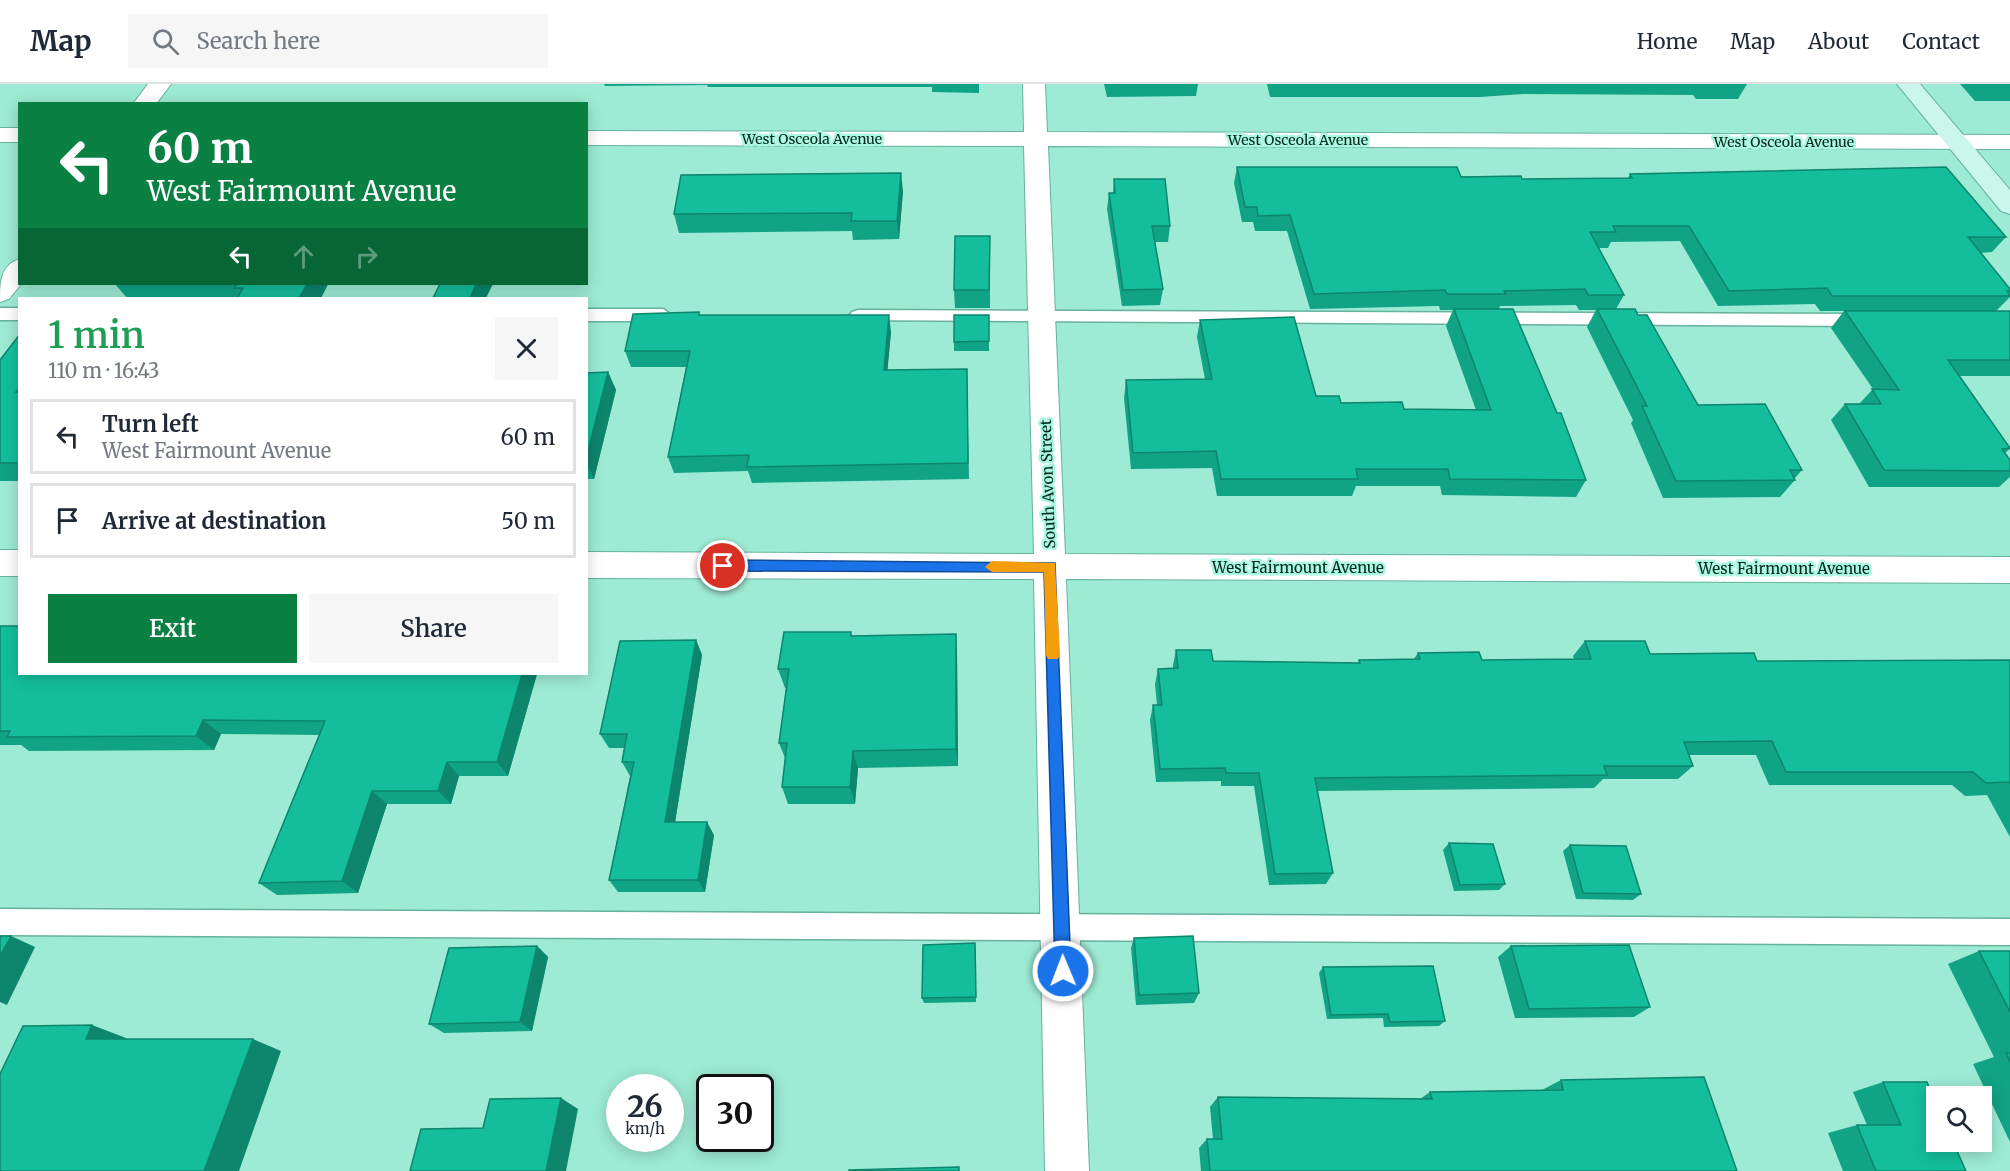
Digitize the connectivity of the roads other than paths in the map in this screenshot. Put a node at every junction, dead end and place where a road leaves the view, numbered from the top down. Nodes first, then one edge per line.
1 (160, 84) edge
2 (1034, 84) edge
3 (1908, 84) edge
4 (146, 102) edge
5 (0, 135) edge
6 (18, 135) edge
7 (588, 138) edge
8 (1036, 140) junction
9 (1957, 142) junction
10 (2010, 142) edge
11 (2010, 206) edge
12 (18, 270) edge
13 (0, 293) edge
14 (0, 314) edge
15 (18, 314) edge
16 (588, 315) edge
17 (681, 315) edge
18 (845, 316) edge
19 (1043, 316) junction
20 (1890, 320) edge
21 (0, 563) edge
22 (18, 563) edge
23 (588, 565) edge
24 (1050, 567) junction
25 (2010, 570) edge
26 (0, 922) edge
27 (1062, 926) junction
28 (2010, 932) edge
29 (1067, 1171) edge

1 - 4 street
2 - 8 street, South Avon Street
3 - 9 street
5 - 6 street
7 - 8 street, West Osceola Avenue
8 - 9 street, West Osceola Avenue
8 - 19 street, South Avon Street
9 - 10 street, West Osceola Avenue
9 - 11 street
12 - 13 street
14 - 15 lane
16 - 17 lane
18 - 19 lane
19 - 20 lane
19 - 24 street, South Avon Street
21 - 22 street
23 - 24 street, West Fairmount Avenue
24 - 25 street, West Fairmount Avenue
24 - 27 street, South Avon Street
26 - 27 lane
27 - 28 lane
27 - 29 street, South Avon Street

